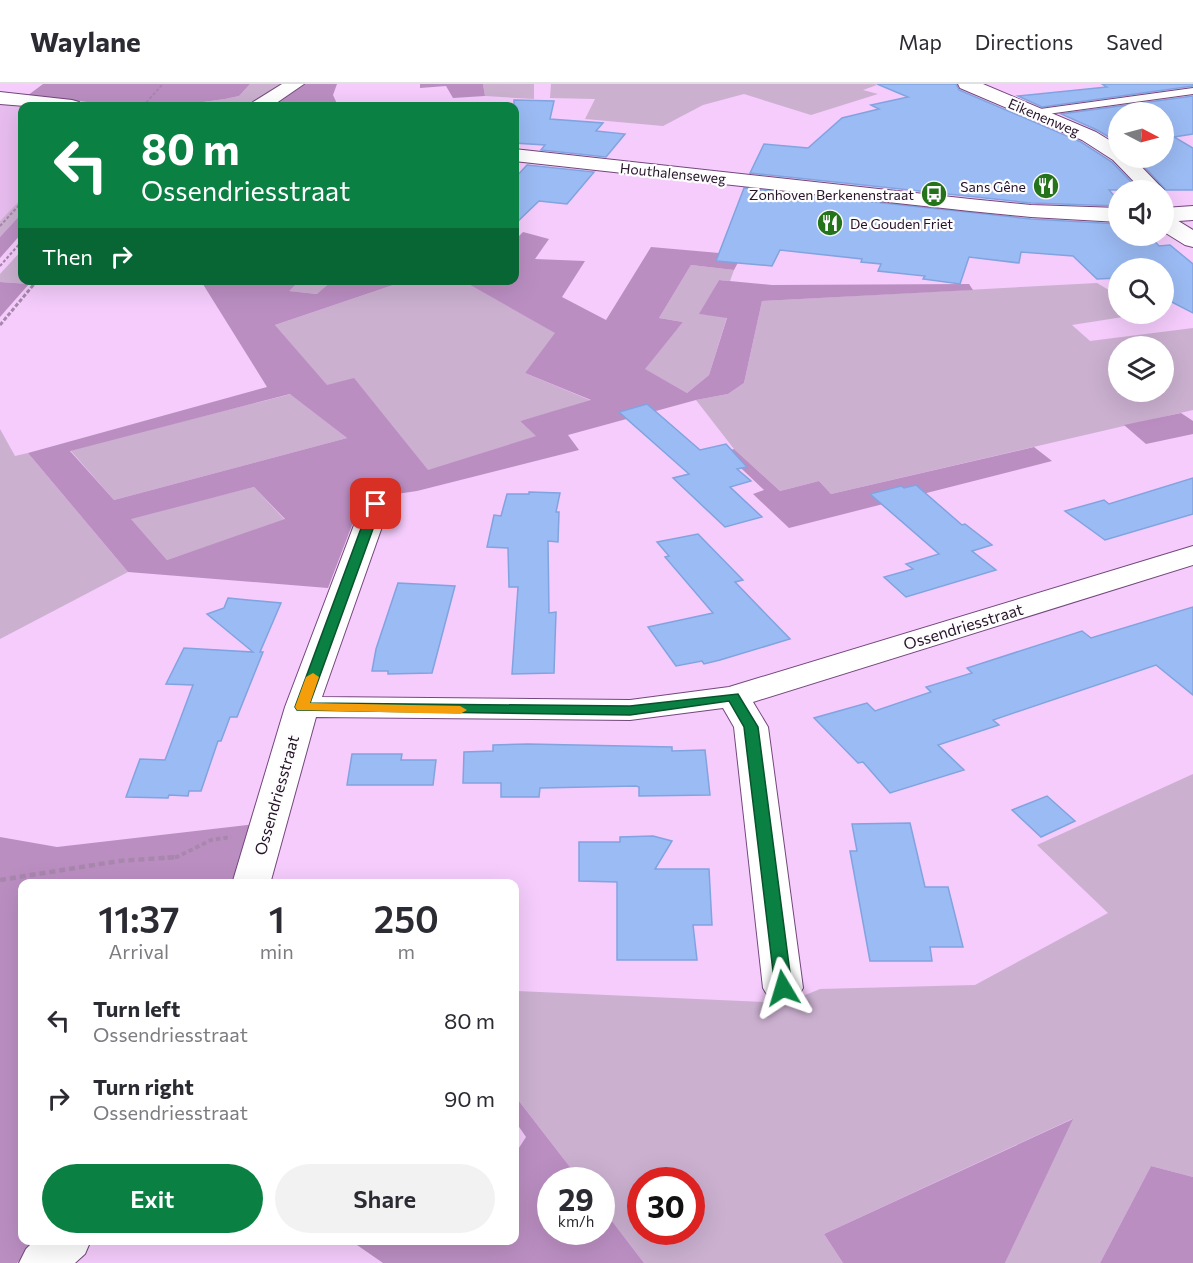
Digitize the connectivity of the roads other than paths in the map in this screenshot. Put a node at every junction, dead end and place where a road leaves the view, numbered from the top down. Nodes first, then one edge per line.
1 (295, 84) edge
2 (967, 84) edge
3 (1193, 91) edge
4 (0, 98) edge
5 (36, 102) edge
6 (266, 102) edge
7 (1033, 113) junction
8 (1108, 148) edge
9 (519, 157) edge
10 (1132, 168) edge
11 (1143, 180) edge
12 (1108, 214) edge
13 (1174, 216) edge
14 (1193, 240) edge
15 (376, 504) dead end
16 (1193, 555) edge
17 (733, 697) junction
18 (302, 707) junction
19 (252, 879) edge
20 (783, 988) dead end
21 (63, 1245) edge
22 (43, 1263) edge

1 - 6 street
2 - 7 street, Eikenenweg
3 - 7 lane
4 - 5 street
7 - 8 street, Eikenenweg
9 - 12 street, Houthalenseweg
10 - 11 street, Eikenenweg
13 - 14 street
15 - 18 street, Ossendriesstraat
16 - 17 street, Ossendriesstraat
17 - 18 street, Ossendriesstraat
17 - 20 street
18 - 19 street, Ossendriesstraat
21 - 22 street

